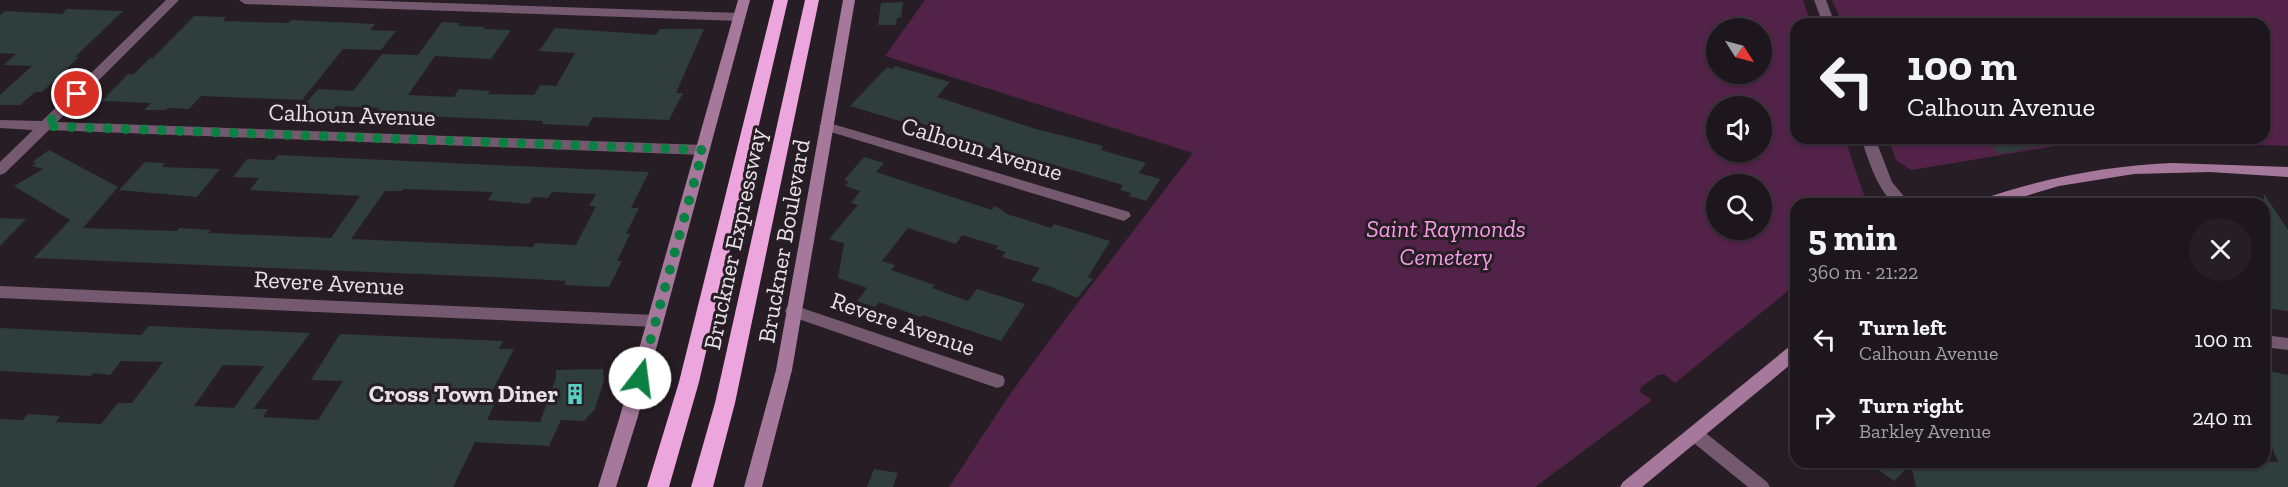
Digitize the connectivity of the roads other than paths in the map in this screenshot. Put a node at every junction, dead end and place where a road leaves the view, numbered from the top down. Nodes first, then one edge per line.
1 (173, 0) edge
2 (244, 0) edge
3 (744, 0) edge
4 (781, 0) edge
5 (812, 0) edge
6 (849, 0) edge
7 (1820, 0) edge
8 (740, 17) junction
9 (1827, 18) edge
10 (0, 124) edge
11 (45, 126) junction
12 (826, 126) junction
13 (1870, 144) edge
14 (703, 150) junction
15 (0, 170) edge
16 (2288, 172) edge
17 (1896, 198) edge
18 (2002, 198) edge
19 (1124, 216) dead end
20 (0, 292) edge
21 (793, 311) junction
22 (655, 321) junction
23 (2270, 342) edge
24 (2288, 344) edge
25 (1790, 355) edge
26 (997, 381) dead end
27 (1696, 435) junction
28 (607, 487) edge
29 (658, 487) edge
30 (702, 487) edge
31 (753, 487) edge
32 (1629, 487) edge
33 (1761, 487) edge

1 - 11 street
2 - 8 street
3 - 8 main road
4 - 29 highway, Bruckner Expressway
5 - 30 highway, Bruckner Expressway
6 - 12 main road, Bruckner Boulevard
7 - 9 street
8 - 14 main road
10 - 11 street, Calhoun Avenue
11 - 14 street, Calhoun Avenue
11 - 15 street
12 - 19 street, Calhoun Avenue
12 - 21 main road, Bruckner Boulevard
13 - 17 street
14 - 22 main road
16 - 18 main road
20 - 22 street, Revere Avenue
21 - 26 street, Revere Avenue
21 - 31 main road, Bruckner Boulevard
22 - 28 main road
23 - 24 street
25 - 27 main road
27 - 32 main road
27 - 33 street

